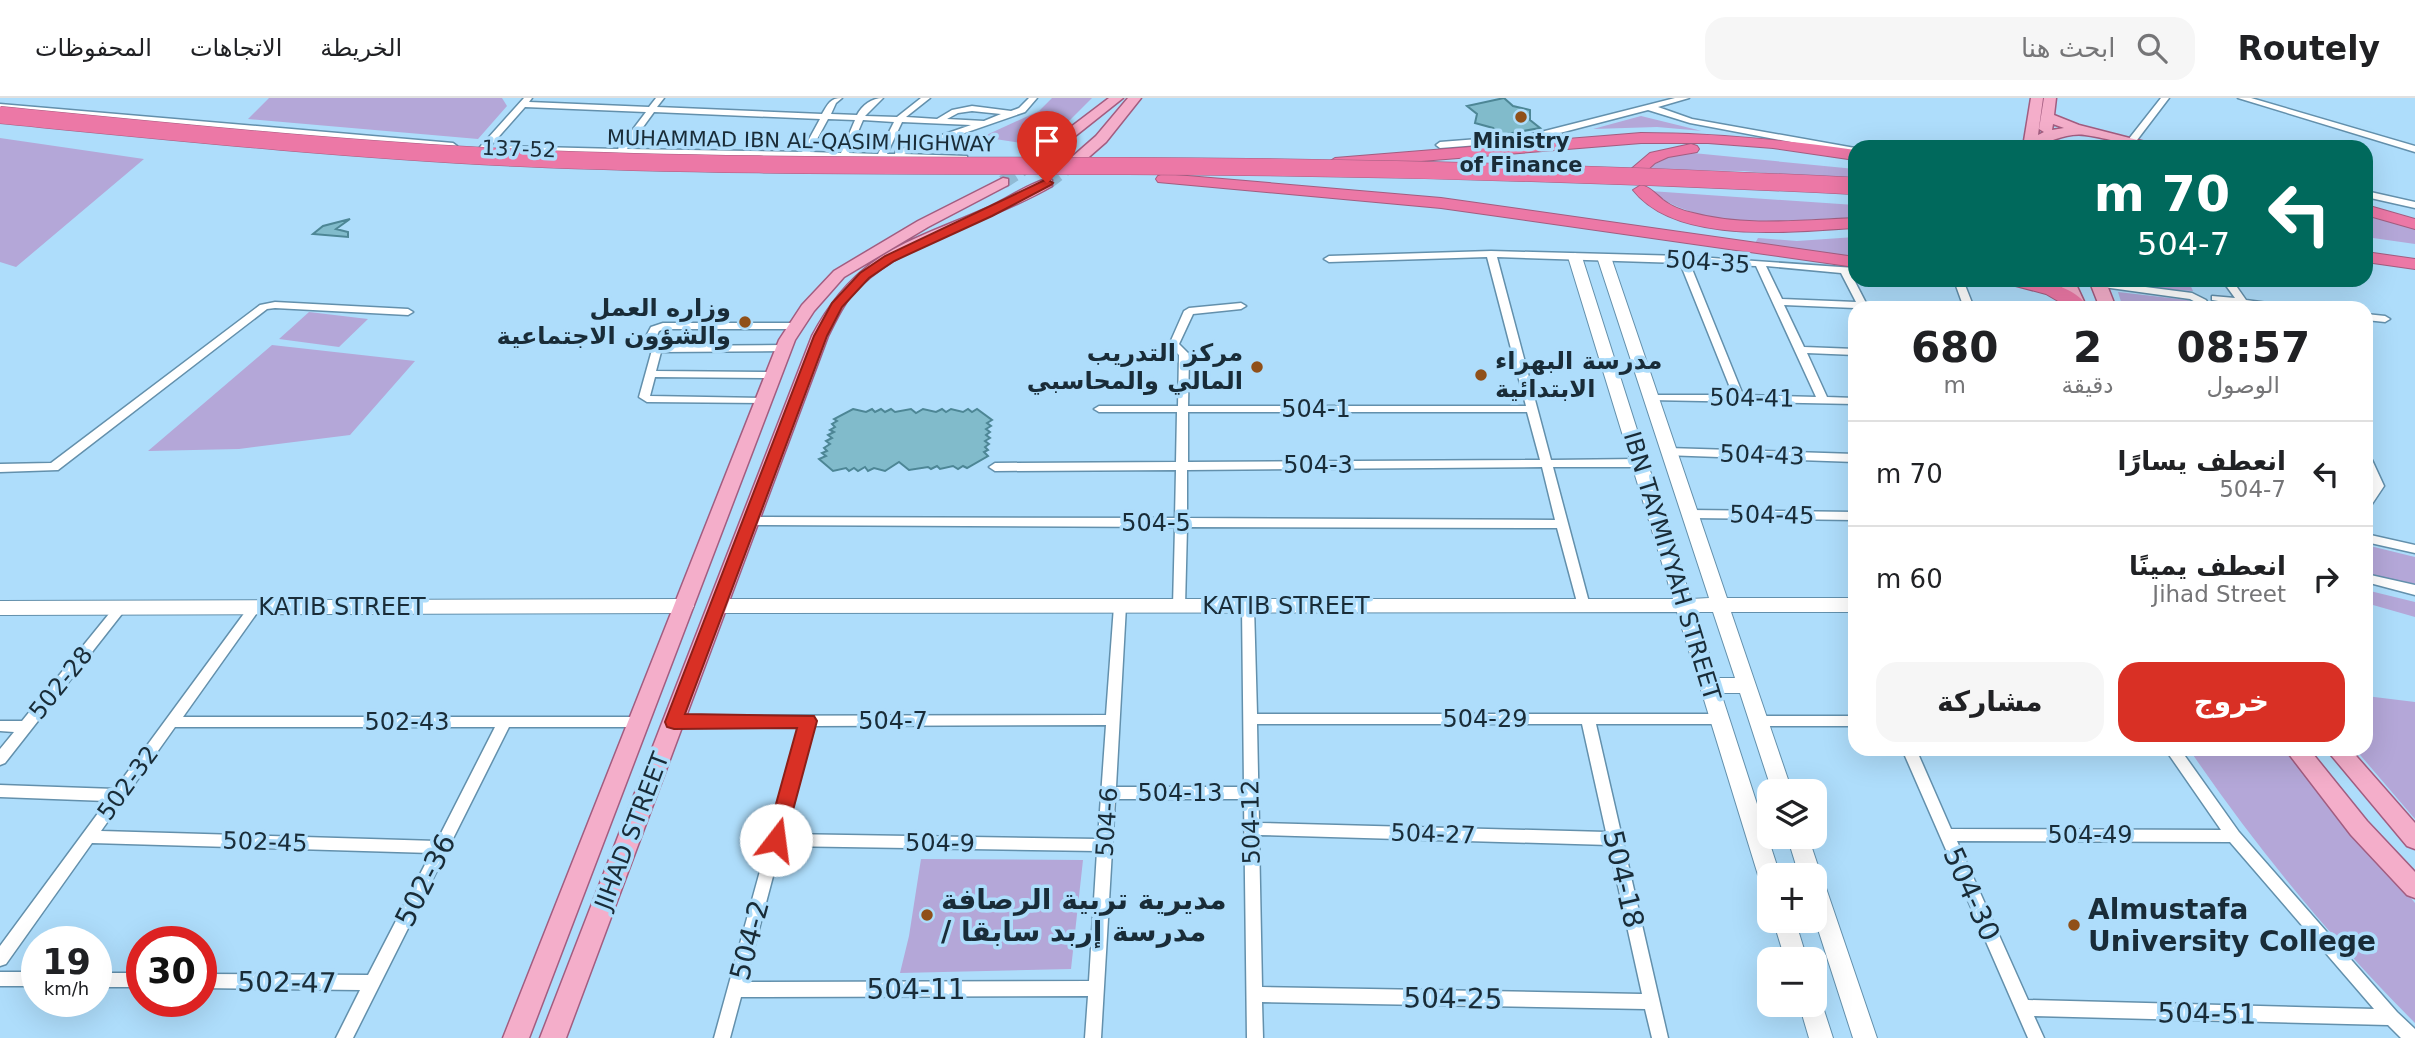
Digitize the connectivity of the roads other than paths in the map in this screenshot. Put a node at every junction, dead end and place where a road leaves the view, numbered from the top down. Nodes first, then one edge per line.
1 (660, 98) edge
2 (821, 98) edge
3 (879, 98) edge
4 (926, 98) edge
5 (1034, 98) edge
6 (1117, 98) edge
7 (1135, 98) edge
8 (1685, 98) edge
9 (2037, 98) edge
10 (2050, 98) edge
11 (2165, 98) edge
12 (2242, 98) edge
13 (835, 100) edge
14 (526, 101) edge
15 (0, 106) edge
16 (1651, 108) junction
17 (652, 109) junction
18 (1012, 113) junction
19 (0, 115) edge
20 (825, 116) junction
21 (2048, 117) junction
22 (859, 118) junction
23 (1091, 119) junction
24 (899, 120) junction
25 (939, 121) junction
26 (984, 123) junction
27 (1114, 123) junction
28 (0, 126) edge
29 (2096, 134) junction
30 (2032, 140) edge
31 (2046, 140) edge
32 (2049, 140) edge
33 (2122, 140) edge
34 (2133, 140) edge
35 (1440, 145) dead end
36 (483, 149) junction
37 (2415, 149) edge
38 (621, 152) junction
39 (1848, 152) edge
40 (1848, 152) edge
41 (805, 154) junction
42 (844, 155) junction
43 (882, 155) junction
44 (893, 155) junction
45 (1038, 159) joint
46 (1077, 160) tunnel mouth
47 (1848, 161) edge
48 (1240, 168) junction
49 (1638, 170) dead end
50 (1164, 179) junction
51 (1003, 181) tunnel mouth
52 (1047, 183) tunnel mouth
53 (1848, 186) edge
54 (1640, 190) dead end
55 (1848, 196) edge
56 (2373, 196) edge
57 (2415, 205) edge
58 (2373, 212) edge
59 (1567, 220) joint
60 (1848, 223) edge
61 (2415, 224) edge
62 (930, 229) junction
63 (2415, 251) edge
64 (2373, 253) edge
65 (1492, 254) junction
66 (2373, 254) edge
67 (1590, 257) junction
68 (1329, 259) dead end
69 (1683, 259) junction
70 (1759, 263) junction
71 (2415, 264) edge
72 (1848, 267) edge
73 (1848, 267) edge
74 (2041, 287) edge
75 (2132, 287) edge
76 (2215, 298) dead end
77 (2070, 301) edge
78 (2201, 301) edge
79 (2236, 301) edge
80 (1778, 302) junction
81 (1848, 304) edge
82 (1241, 306) dead end
83 (408, 312) dead end
84 (2373, 318) edge
85 (2385, 319) dead end
86 (796, 326) junction
87 (784, 348) junction
88 (657, 349) junction
89 (1800, 350) junction
90 (1848, 352) edge
91 (652, 374) junction
92 (773, 375) junction
93 (1650, 397) junction
94 (1739, 398) junction
95 (1823, 400) junction
96 (763, 401) junction
97 (1848, 401) edge
98 (1100, 409) dead end
99 (1183, 409) junction
100 (1533, 409) junction
101 (1668, 452) junction
102 (1848, 458) edge
103 (1640, 463) junction
104 (1548, 464) junction
105 (1182, 466) junction
106 (995, 467) dead end
107 (0, 468) edge
108 (2373, 475) edge
109 (2373, 494) edge
110 (1689, 514) junction
111 (1848, 516) edge
112 (750, 521) junction
113 (1181, 523) junction
114 (1561, 524) junction
115 (2373, 540) edge
116 (2415, 549) edge
117 (2373, 580) edge
118 (2415, 590) edge
119 (1683, 605) junction
120 (1720, 605) junction
121 (1848, 605) edge
122 (685, 606) junction
123 (718, 606) junction
124 (1120, 606) junction
125 (1179, 606) junction
126 (1248, 606) junction
127 (1584, 606) junction
128 (121, 607) junction
129 (255, 607) junction
130 (0, 608) edge
131 (1709, 685) junction
132 (1747, 686) junction
133 (1250, 719) junction
134 (1588, 719) junction
135 (1720, 719) junction
136 (1113, 720) junction
137 (808, 721) junction
138 (1759, 721) junction
139 (1848, 721) edge
140 (172, 722) junction
141 (505, 722) junction
142 (641, 722) junction
143 (674, 722) junction
144 (0, 726) edge
145 (26, 726) junction
146 (1912, 756) edge
147 (2177, 756) edge
148 (2302, 756) edge
149 (2343, 756) edge
150 (0, 759) edge
151 (1778, 779) edge
152 (0, 791) edge
153 (1109, 793) junction
154 (1251, 793) junction
155 (119, 795) junction
156 (1252, 829) junction
157 (1946, 835) junction
158 (2234, 836) junction
159 (89, 837) junction
160 (1615, 839) junction
161 (2415, 839) edge
162 (776, 840) junction
163 (1105, 845) junction
164 (441, 847) junction
165 (1765, 863) edge
166 (2415, 888) edge
167 (1827, 924) edge
168 (0, 959) edge
169 (0, 979) edge
170 (21, 979) edge
171 (217, 981) edge
172 (373, 983) junction
173 (1096, 988) junction
174 (735, 990) junction
175 (1254, 993) junction
176 (1652, 1002) junction
177 (2023, 1008) junction
178 (1814, 1017) edge
179 (2391, 1017) junction
180 (344, 1038) edge
181 (516, 1038) edge
182 (553, 1038) edge
183 (722, 1038) edge
184 (1093, 1038) edge
185 (1255, 1038) edge
186 (1660, 1038) edge
187 (1821, 1038) edge
188 (1865, 1038) edge
189 (2036, 1038) edge
190 (2413, 1038) edge

1 - 17 street
2 - 13 street
3 - 22 street
4 - 24 street
5 - 18 street
6 - 23 main road
7 - 27 main road
8 - 16 street
9 - 30 main road
10 - 21 main road
11 - 34 street
12 - 37 street
13 - 20 street
14 - 17 street
14 - 36 street
15 - 36 street, 137-52
16 - 35 street
16 - 39 street
17 - 20 street
17 - 38 street
18 - 25 street
18 - 26 street
19 - 48 highway, MUHAMMAD IBN AL-QASIM HIGHWAY, bridge
20 - 22 street
20 - 41 street
21 - 29 main road
21 - 31 main road
22 - 24 street
22 - 42 street
23 - 27 main road
23 - 45 main road
24 - 25 street
24 - 43 street
25 - 26 street
26 - 44 street
27 - 46 main road
28 - 50 highway, MUHAMMAD IBN AL-QASIM HIGHWAY
29 - 32 main road
29 - 33 main road
36 - 38 street, 137-52
38 - 41 street, 137-52
40 - 48 highway, bridge
41 - 42 street, 137-52
42 - 43 street, 137-52
43 - 44 street, 137-52
44 - 45 street, 137-52
47 - 49 highway
48 - 53 highway, MUHAMMAD IBN AL-QASIM HIGHWAY, bridge
50 - 55 highway, MUHAMMAD IBN AL-QASIM HIGHWAY
50 - 59 highway
51 - 62 main road, JIHAD STREET
52 - 62 main road, JIHAD STREET
54 - 60 highway
56 - 57 street
58 - 61 highway
59 - 72 highway
62 - 86 main road, JIHAD STREET
62 - 112 main road, JIHAD STREET
63 - 64 highway
65 - 67 street
65 - 68 street
65 - 100 street
66 - 71 highway
67 - 69 street, 504-35
67 - 93 street, IBN TAYMIYYAH STREET
67 - 103 street, IBN TAYMIYYAH STREET
69 - 70 street, 504-35
69 - 94 street
70 - 73 street
70 - 80 street, 504-35
74 - 77 highway
75 - 78 street
76 - 79 street
80 - 81 street
80 - 89 street, 504-35
82 - 99 street
83 - 107 street
84 - 85 street
86 - 87 main road, JIHAD STREET
86 - 88 street
87 - 88 street
87 - 92 main road, JIHAD STREET
88 - 91 street
89 - 90 street
89 - 95 street, 504-35
91 - 92 street
91 - 96 street
92 - 96 main road, JIHAD STREET
93 - 94 street, 504-41
93 - 101 street, IBN TAYMIYYAH STREET
94 - 95 street, 504-41
95 - 97 street, 504-41
96 - 122 main road, JIHAD STREET
98 - 99 street, 504-1
99 - 100 street, 504-1
99 - 105 street
100 - 104 street
101 - 102 street, 504-43
101 - 110 street, IBN TAYMIYYAH STREET
103 - 104 street, 504-3
103 - 119 street, IBN TAYMIYYAH STREET
104 - 105 street, 504-3
104 - 114 street
105 - 106 street, 504-3
105 - 113 street
108 - 109 street
110 - 111 street, 504-45
110 - 120 street, IBN TAYMIYYAH STREET
112 - 113 street, 504-5
112 - 123 main road, JIHAD STREET
113 - 114 street, 504-5
113 - 125 street
114 - 127 street
115 - 116 street
117 - 118 street
119 - 120 street, KATIB STREET
119 - 127 street, KATIB STREET
119 - 131 street, IBN TAYMIYYAH STREET
120 - 121 street, KATIB STREET
120 - 132 street, IBN TAYMIYYAH STREET
122 - 129 street, KATIB STREET
122 - 142 main road, JIHAD STREET
123 - 124 street, KATIB STREET
123 - 143 main road, JIHAD STREET
124 - 125 street, KATIB STREET
124 - 136 street, 504-6
125 - 126 street, KATIB STREET
126 - 127 street, KATIB STREET
126 - 133 street, 504-12
128 - 129 street, KATIB STREET
128 - 130 street, KATIB STREET
128 - 145 street, 502-28
129 - 140 street, 502-32
131 - 132 street
131 - 135 street, IBN TAYMIYYAH STREET
132 - 138 street, IBN TAYMIYYAH STREET
133 - 134 street, 504-29
133 - 154 street, 504-12
134 - 135 street, 504-29
134 - 160 street, 504-18
135 - 165 street, IBN TAYMIYYAH STREET
136 - 137 street, 504-7
136 - 153 street, 504-6
137 - 143 street, 504-7
137 - 162 street, 504-2
138 - 139 street
138 - 151 street, IBN TAYMIYYAH STREET
140 - 141 street, 502-43
140 - 155 street, 502-32
141 - 142 street, 502-43
141 - 164 street, 502-36
142 - 181 main road, JIHAD STREET
143 - 182 main road, JIHAD STREET
144 - 145 street
145 - 150 street, 502-28
146 - 157 street, 504-30
147 - 158 street
148 - 166 main road
149 - 161 main road
152 - 155 street
153 - 154 street, 504-13
153 - 163 street, 504-6
154 - 156 street, 504-12
155 - 159 street, 502-32
156 - 160 street, 504-27
156 - 175 street, 504-12
157 - 158 street, 504-49
157 - 177 street, 504-30
158 - 179 street
159 - 164 street, 502-45
159 - 168 street, 502-32
160 - 176 street, 504-18
162 - 163 street, 504-9
162 - 174 street, 504-2
163 - 173 street, 504-6
164 - 172 street, 502-36
167 - 188 street
169 - 170 street
171 - 172 street, 502-47
172 - 180 street, 502-36
173 - 174 street, 504-11
173 - 184 street, 504-6
174 - 183 street, 504-2
175 - 176 street, 504-25
175 - 185 street, 504-12
176 - 186 street, 504-18
177 - 179 street, 504-51
177 - 189 street, 504-30
178 - 187 street
179 - 190 street

